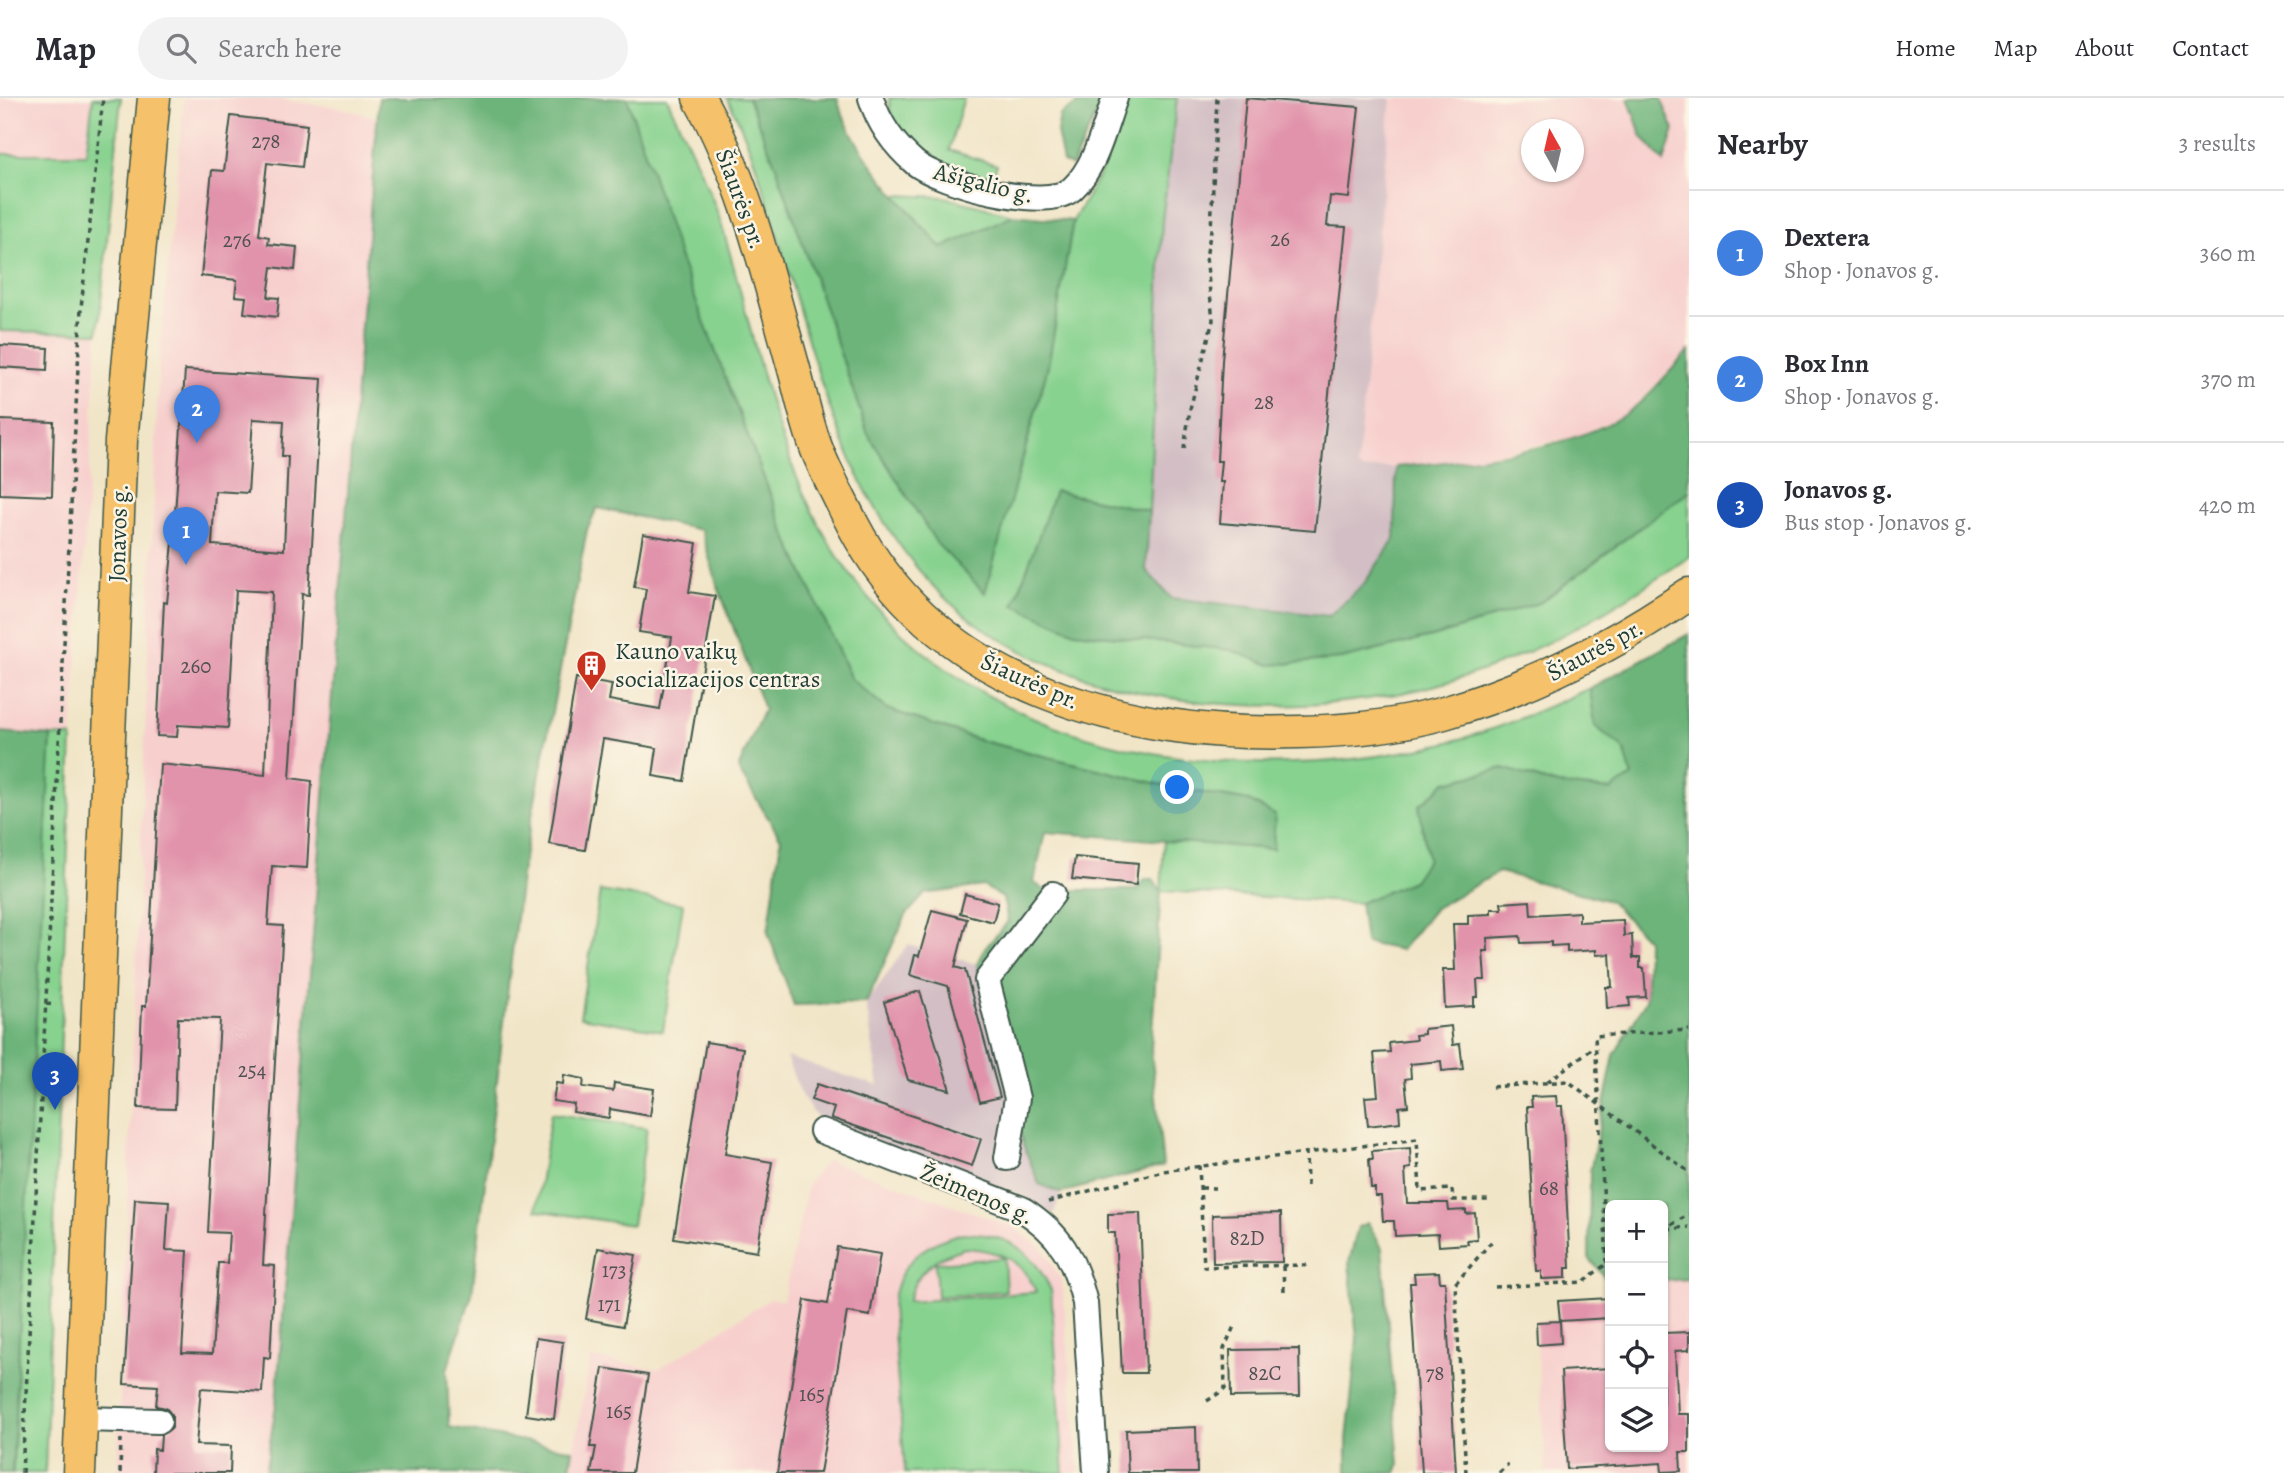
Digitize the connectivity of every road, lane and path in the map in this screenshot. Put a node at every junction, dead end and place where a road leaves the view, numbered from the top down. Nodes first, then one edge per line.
1 (103, 98) edge
2 (154, 98) edge
3 (699, 98) edge
4 (870, 98) edge
5 (1115, 98) edge
6 (1217, 98) edge
7 (1184, 449) dead end
8 (1689, 594) edge
9 (1054, 894) dead end
10 (46, 1004) junction
11 (56, 1005) dead end
12 (1689, 1030) edge
13 (1595, 1046) junction
14 (1545, 1083) junction
15 (1492, 1087) dead end
16 (1598, 1104) junction
17 (822, 1131) dead end
18 (1306, 1151) junction
19 (1007, 1158) dead end
20 (1199, 1165) junction
21 (1689, 1172) edge
22 (1307, 1186) dead end
23 (1201, 1188) junction
24 (1215, 1188) dead end
25 (1490, 1200) dead end
26 (1022, 1209) junction
27 (1689, 1214) edge
28 (1605, 1215) edge
29 (1668, 1227) edge
30 (1689, 1227) edge
31 (1668, 1229) edge
32 (1492, 1241) dead end
33 (1607, 1263) edge
34 (1308, 1265) dead end
35 (1283, 1266) junction
36 (1495, 1287) dead end
37 (1284, 1292) dead end
38 (1235, 1324) dead end
39 (1207, 1401) dead end
40 (82, 1419) junction
41 (122, 1420) junction
42 (159, 1421) dead end
43 (1508, 1464) dead end
44 (22, 1473) edge
45 (79, 1473) edge
46 (120, 1473) edge
47 (1096, 1473) edge
48 (1466, 1473) edge
49 (1499, 1473) edge

1 - 10 path
2 - 40 main road, Jonavos g.
3 - 8 main road, Šiaurės pr.
4 - 5 street, Ašigalio g.
6 - 7 path
9 - 19 street
10 - 11 path
10 - 44 path
12 - 13 path
13 - 14 path
13 - 16 path
14 - 15 path
14 - 16 path
16 - 21 path
16 - 28 path
17 - 26 street, Žeimenos g.
18 - 20 path
18 - 22 path
18 - 25 path
20 - 23 path
20 - 26 path
23 - 24 path
23 - 35 path
26 - 47 street, Žeimenos g.
27 - 29 path
30 - 31 path
32 - 48 path
33 - 36 path
34 - 35 path
35 - 37 path
38 - 39 path
40 - 41 street
40 - 45 main road, Jonavos g.
41 - 42 street
41 - 46 path
43 - 49 path

